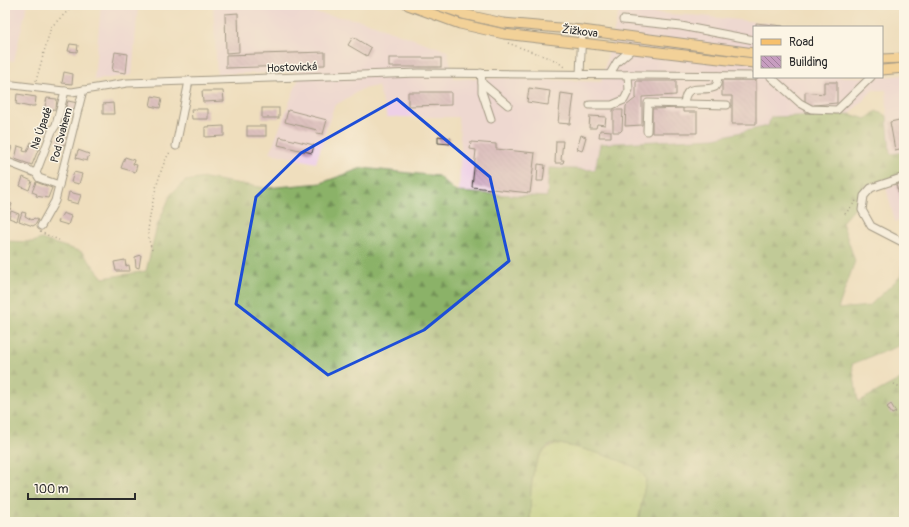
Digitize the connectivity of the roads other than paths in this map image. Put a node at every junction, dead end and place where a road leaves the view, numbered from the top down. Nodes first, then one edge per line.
1 (408, 5) edge
2 (437, 5) edge
3 (623, 20) dead end
4 (582, 30) junction
5 (753, 40) edge
6 (582, 44) junction
7 (632, 49) junction
8 (753, 53) edge
9 (904, 58) edge
10 (883, 59) edge
11 (753, 63) edge
12 (904, 68) edge
13 (883, 70) edge
14 (481, 72) junction
15 (610, 74) junction
16 (580, 75) junction
17 (628, 75) junction
18 (718, 76) junction
19 (753, 76) edge
20 (772, 78) edge
21 (870, 78) edge
22 (189, 81) junction
23 (482, 83) junction
24 (5, 84) edge
25 (83, 90) junction
26 (64, 91) junction
27 (684, 104) junction
28 (508, 105) dead end
29 (590, 105) dead end
30 (727, 105) dead end
31 (491, 119) dead end
32 (647, 130) dead end
33 (176, 146) road end
34 (5, 161) edge
35 (36, 173) junction
36 (904, 177) edge
37 (59, 185) junction
38 (41, 226) road end
39 (904, 243) edge

1 - 6 main road, Žižkova
2 - 4 main road, Žižkova
3 - 5 street
4 - 6 street
4 - 8 main road, Žižkova
6 - 7 main road, Žižkova
6 - 16 street
7 - 11 main road, Žižkova
7 - 15 street
9 - 10 main road
12 - 13 main road
14 - 16 street, Hostovická
14 - 22 street, Hostovická
14 - 23 street
15 - 16 street, Hostovická
15 - 17 street, Hostovická
17 - 18 street, Hostovická
17 - 29 street
18 - 19 street, Hostovická
18 - 27 street
20 - 21 street
22 - 25 street, Hostovická
22 - 33 street
23 - 28 street
23 - 31 street
24 - 26 street, Hostovická
25 - 26 street, Hostovická
25 - 37 street, Pod Svahem
26 - 35 street, Na Úpadě
27 - 30 street
27 - 32 street
34 - 35 street
35 - 37 street
36 - 39 street
37 - 38 street, Pod Svahem

